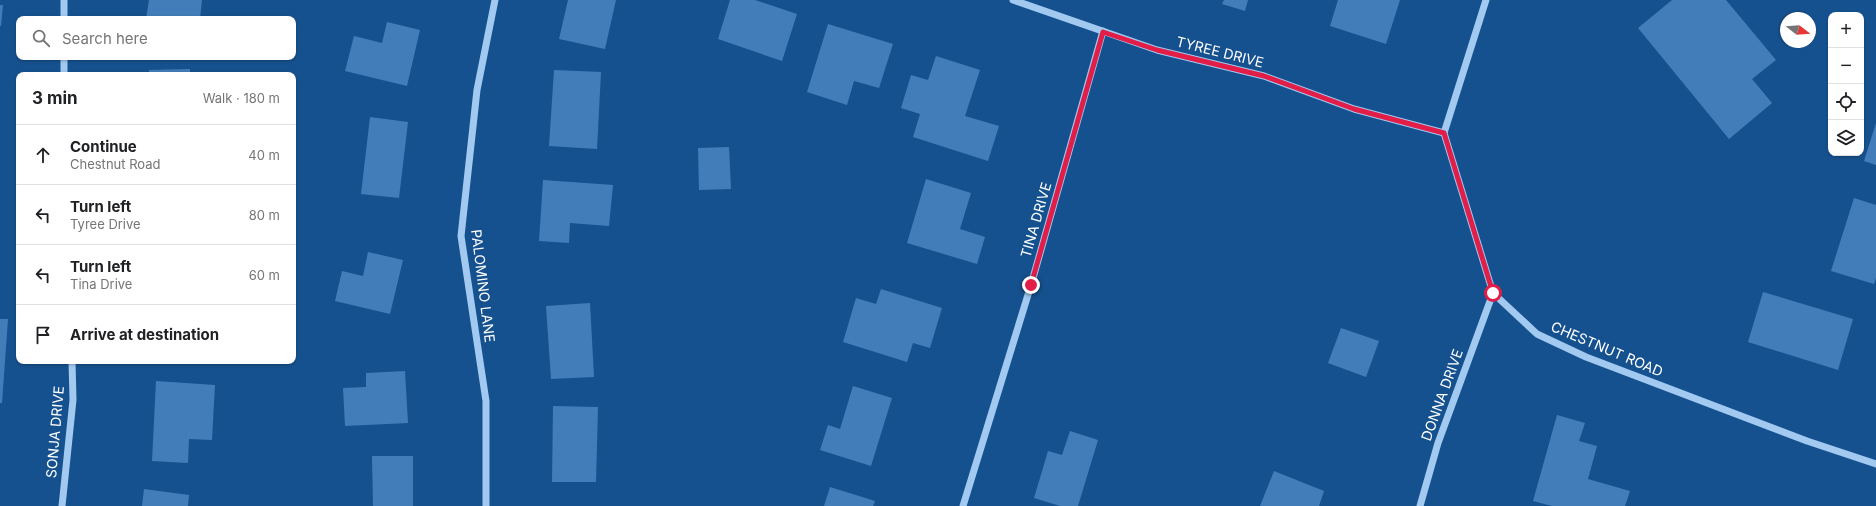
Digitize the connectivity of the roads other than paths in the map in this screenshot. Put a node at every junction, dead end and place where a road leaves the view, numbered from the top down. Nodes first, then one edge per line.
1 (64, 0) edge
2 (495, 0) edge
3 (1013, 0) edge
4 (1486, 0) edge
5 (64, 16) edge
6 (1103, 32) junction
7 (64, 60) edge
8 (64, 72) edge
9 (1444, 133) junction
10 (1493, 293) junction
11 (72, 364) edge
12 (1876, 464) edge
13 (62, 506) edge
14 (486, 506) edge
15 (963, 506) edge
16 (1420, 506) edge

1 - 5 street
2 - 14 street, PALOMINO LANE
3 - 6 street, TYREE DRIVE
4 - 9 street
6 - 9 street, TYREE DRIVE
6 - 15 street, TINA DRIVE
7 - 8 street
9 - 10 street, CHESTNUT ROAD
10 - 12 street, CHESTNUT ROAD
10 - 16 street, DONNA DRIVE
11 - 13 street, SONJA DRIVE

